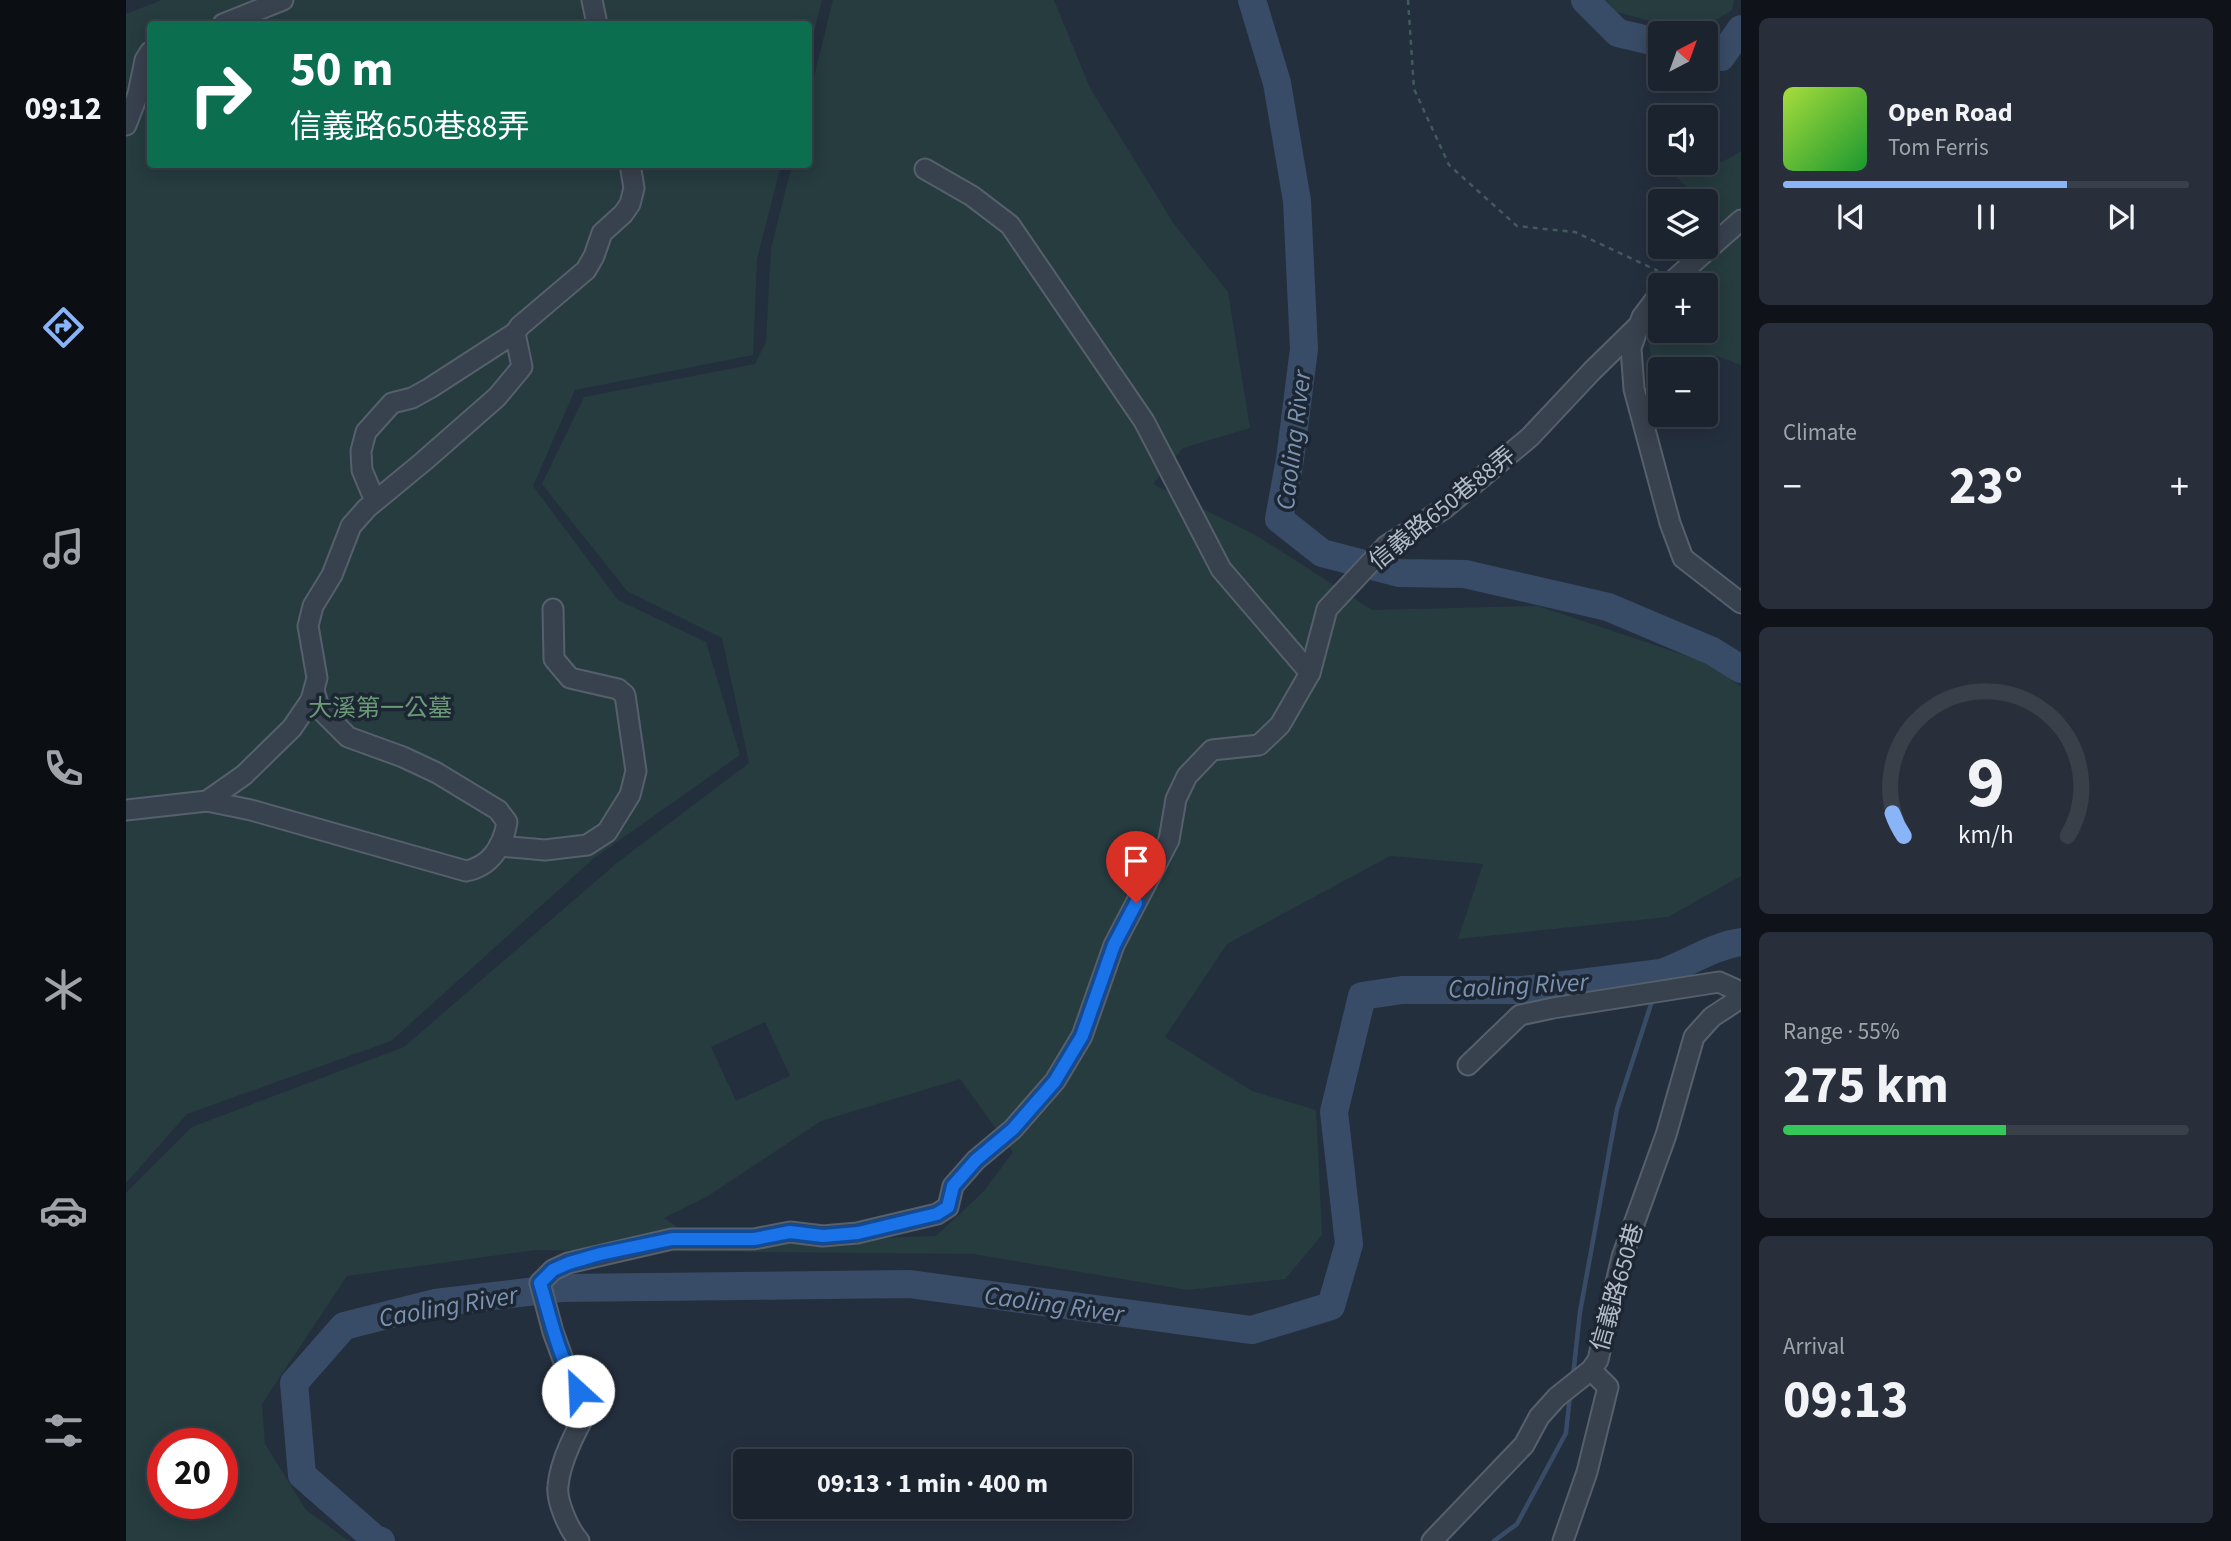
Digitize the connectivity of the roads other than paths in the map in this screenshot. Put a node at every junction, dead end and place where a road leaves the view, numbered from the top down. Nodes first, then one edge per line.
1 (282, 0) edge
2 (592, 0) edge
3 (230, 21) edge
4 (596, 21) edge
5 (147, 57) edge
6 (126, 125) edge
7 (631, 168) edge
8 (925, 169) dead end
9 (1741, 220) edge
10 (1681, 273) edge
11 (1648, 309) edge
12 (1639, 326) junction
13 (516, 333) junction
14 (375, 501) junction
15 (1741, 603) edge
16 (553, 609) dead end
17 (1310, 673) junction
18 (314, 690) junction
19 (207, 801) junction
20 (126, 810) edge
21 (499, 846) junction
22 (1741, 992) edge
23 (1741, 999) edge
24 (1468, 1065) dead end
25 (1587, 1374) junction
26 (579, 1541) edge
27 (1432, 1541) edge
28 (1563, 1541) edge

1 - 3 lane
2 - 4 lane
5 - 6 lane
7 - 13 lane
8 - 17 lane
9 - 10 lane
11 - 12 lane
12 - 15 lane
12 - 17 lane, 信義路650巷88弄
13 - 14 lane
13 - 14 lane
14 - 18 lane
16 - 21 lane
17 - 26 lane, 信義路650巷88弄
18 - 19 lane
18 - 21 lane
19 - 20 lane
19 - 21 lane
22 - 24 lane
23 - 25 lane, 信義路650巷
25 - 27 lane, 信義路650巷
25 - 28 lane

